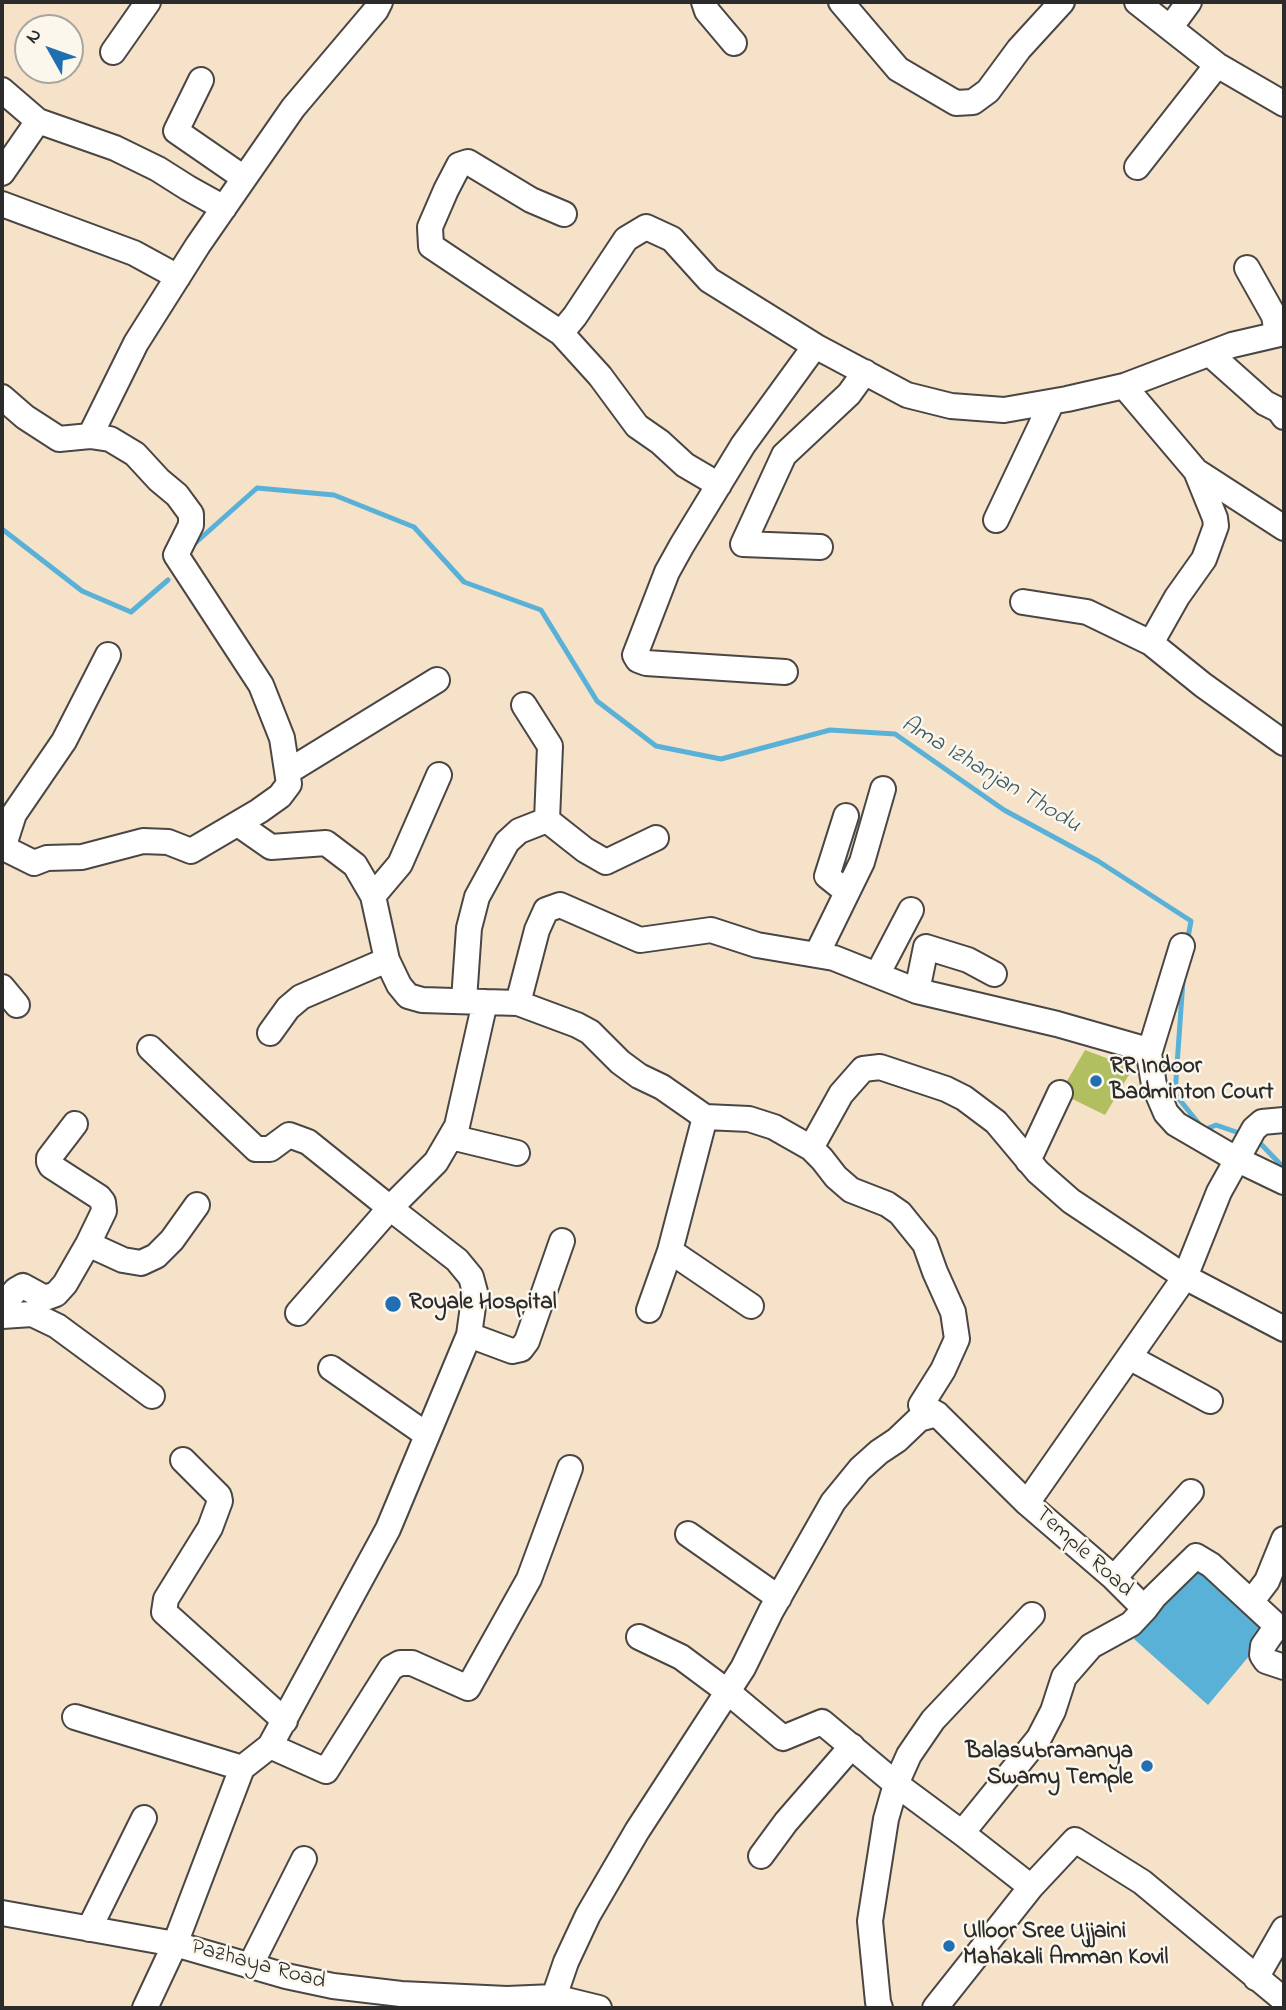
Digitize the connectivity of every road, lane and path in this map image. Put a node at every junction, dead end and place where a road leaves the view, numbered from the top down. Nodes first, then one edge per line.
1 (148, 2) edge
2 (704, 2) edge
3 (841, 2) edge
4 (1062, 2) edge
5 (1137, 2) edge
6 (1189, 2) edge
7 (374, 4) edge
8 (1170, 28) junction
9 (734, 43) dead end
10 (113, 52) dead end
11 (1217, 65) junction
12 (201, 80) dead end
13 (2, 90) edge
14 (1284, 104) edge
15 (38, 121) junction
16 (1137, 167) dead end
17 (2, 173) edge
18 (244, 178) junction
19 (2, 204) edge
20 (224, 208) junction
21 (564, 214) dead end
22 (1247, 268) dead end
23 (178, 277) junction
24 (561, 333) junction
25 (1281, 333) edge
26 (815, 346) junction
27 (1210, 354) junction
28 (865, 372) junction
29 (1124, 386) junction
30 (2, 397) edge
31 (1052, 402) junction
32 (1284, 416) edge
33 (90, 436) junction
34 (1196, 471) junction
35 (719, 485) junction
36 (996, 520) dead end
37 (1284, 528) edge
38 (820, 547) dead end
39 (1023, 602) dead end
40 (1151, 643) junction
41 (108, 655) dead end
42 (785, 672) dead end
43 (437, 680) dead end
44 (524, 705) dead end
45 (1284, 743) edge
46 (289, 772) junction
47 (439, 775) dead end
48 (883, 789) dead end
49 (846, 816) dead end
50 (547, 820) junction
51 (239, 824) junction
52 (656, 838) dead end
53 (3, 848) edge
54 (847, 892) junction
55 (373, 896) junction
56 (911, 910) dead end
57 (1182, 946) dead end
58 (817, 954) junction
59 (387, 961) junction
60 (994, 974) dead end
61 (877, 975) junction
62 (917, 991) junction
63 (475, 1001) junction
64 (518, 1003) junction
65 (270, 1033) dead end
66 (150, 1048) dead end
67 (1149, 1054) junction
68 (1060, 1093) dead end
69 (705, 1116) junction
70 (1284, 1120) edge
71 (75, 1124) dead end
72 (450, 1138) junction
73 (1244, 1145) junction
74 (811, 1149) junction
75 (517, 1153) dead end
76 (1028, 1161) junction
77 (1284, 1182) edge
78 (197, 1205) dead end
79 (390, 1208) junction
80 (562, 1241) dead end
81 (88, 1244) junction
82 (670, 1251) junction
83 (1185, 1277) junction
84 (751, 1306) dead end
85 (2, 1307) edge
86 (649, 1310) dead end
87 (298, 1313) dead end
88 (2, 1315) edge
89 (1284, 1329) edge
90 (469, 1335) junction
91 (1129, 1357) junction
92 (331, 1368) dead end
93 (152, 1396) dead end
94 (1210, 1401) dead end
95 (937, 1414) junction
96 (427, 1435) junction
97 (183, 1460) dead end
98 (570, 1468) dead end
99 (1191, 1493) dead end
100 (1027, 1503) junction
101 (688, 1534) dead end
102 (1284, 1539) edge
103 (1114, 1578) junction
104 (779, 1598) junction
105 (1251, 1602) junction
106 (1145, 1609) junction
107 (1032, 1615) dead end
108 (639, 1637) dead end
109 (1284, 1667) edge
110 (728, 1692) junction
111 (75, 1717) dead end
112 (285, 1721) junction
113 (270, 1746) junction
114 (852, 1746) junction
115 (243, 1768) junction
116 (896, 1784) junction
117 (144, 1818) dead end
118 (962, 1833) junction
119 (761, 1856) dead end
120 (304, 1859) dead end
121 (1031, 1887) junction
122 (2, 1913) edge
123 (89, 1929) junction
124 (1284, 1929) edge
125 (175, 1944) junction
126 (250, 1966) junction
127 (1256, 1978) junction
128 (554, 1997) junction
129 (1284, 2000) edge
130 (145, 2008) edge
131 (599, 2008) edge
132 (880, 2008) edge
133 (934, 2008) edge

1 - 10 street
2 - 9 street
3 - 4 street
5 - 8 street
6 - 8 street
7 - 18 street
8 - 11 street
11 - 14 street
11 - 16 street
12 - 18 street
13 - 15 street
15 - 17 street
15 - 20 street
18 - 20 street
19 - 23 street
20 - 23 street
21 - 24 street
22 - 25 street
23 - 33 street
24 - 26 street
24 - 35 street
25 - 27 street
26 - 28 street
26 - 35 street
27 - 29 street
27 - 32 street
28 - 31 street
28 - 38 street
29 - 31 street
29 - 34 street
30 - 33 street
31 - 36 street
33 - 46 street
34 - 37 street
34 - 40 street
35 - 42 street
39 - 40 street
40 - 45 street
41 - 53 street
43 - 46 street
44 - 50 street
46 - 51 street
47 - 55 street
48 - 54 street
49 - 54 street
50 - 52 street
50 - 63 street
51 - 53 street
51 - 55 street
54 - 58 street
55 - 59 street
56 - 61 street
57 - 67 street
58 - 61 street
58 - 64 street
59 - 63 street
59 - 65 street
60 - 62 street
61 - 62 street
62 - 67 street
63 - 64 street
63 - 72 street
64 - 69 street
66 - 79 street
67 - 73 street
68 - 76 street
69 - 74 street
69 - 82 street
70 - 73 street
71 - 81 street
72 - 75 street
72 - 79 street
73 - 77 street
73 - 83 street
74 - 76 street
74 - 95 street
76 - 83 street
78 - 81 street
79 - 87 street
79 - 90 street
80 - 90 street
81 - 85 street
82 - 84 street
82 - 86 street
83 - 89 street
83 - 91 street
88 - 93 street
90 - 96 street
91 - 94 street
91 - 100 street
92 - 96 street
95 - 100 street, Temple Road
95 - 104 street
96 - 112 street
97 - 112 street
98 - 113 street
99 - 103 street
100 - 103 street, Temple Road
101 - 104 street
102 - 105 street
103 - 106 street, Temple Road
104 - 110 street
105 - 106 street
105 - 109 street
106 - 118 street, Temple Road
107 - 116 street
108 - 110 street
110 - 114 street
110 - 128 street
111 - 115 street
112 - 113 street
113 - 115 street
114 - 116 street
114 - 119 street
115 - 125 street
116 - 118 street
116 - 132 street
117 - 123 street
118 - 121 street
120 - 126 street
121 - 127 street
121 - 133 street
122 - 123 street, Pazhaya Road
123 - 125 street, Pazhaya Road
124 - 127 street
125 - 126 street, Pazhaya Road
125 - 130 street
126 - 128 street, Pazhaya Road
127 - 129 street
128 - 131 street, Pazhaya Road

